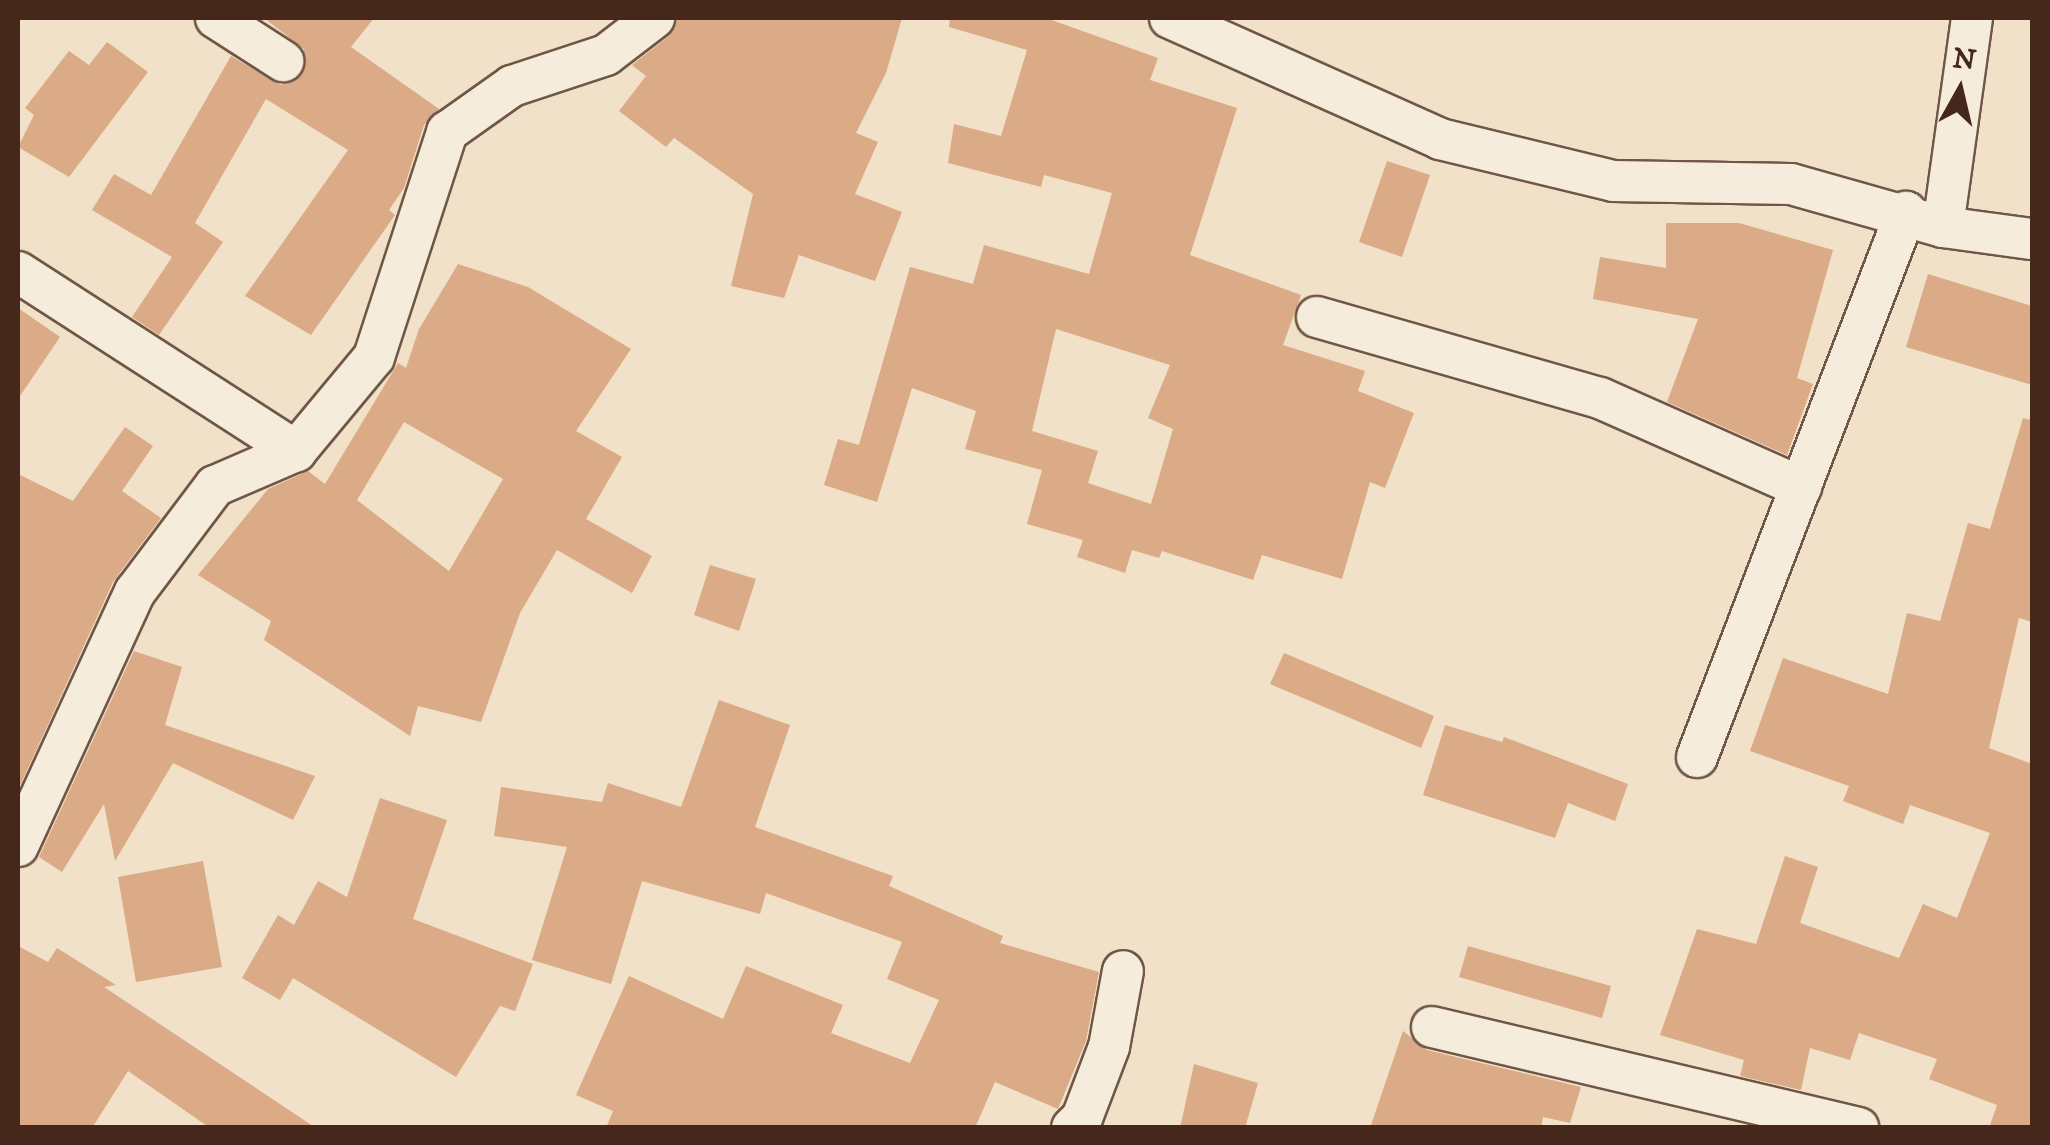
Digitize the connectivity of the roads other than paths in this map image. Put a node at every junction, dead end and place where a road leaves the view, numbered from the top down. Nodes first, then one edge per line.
1 (216, 18) edge
2 (654, 18) edge
3 (1170, 18) edge
4 (1972, 18) edge
5 (284, 61) dead end
6 (1906, 212) junction
7 (1944, 227) junction
8 (2032, 239) edge
9 (18, 272) edge
10 (1317, 316) dead end
11 (296, 451) junction
12 (1801, 487) junction
13 (1698, 757) dead end
14 (18, 846) edge
15 (1123, 971) dead end
16 (1432, 1028) dead end
17 (1072, 1128) edge
18 (1858, 1128) edge

1 - 5 street
2 - 11 street
3 - 6 street
4 - 7 street
6 - 7 street
6 - 12 street
7 - 8 street
9 - 11 street
10 - 12 street
11 - 14 street
12 - 13 street
15 - 17 street
16 - 18 street

